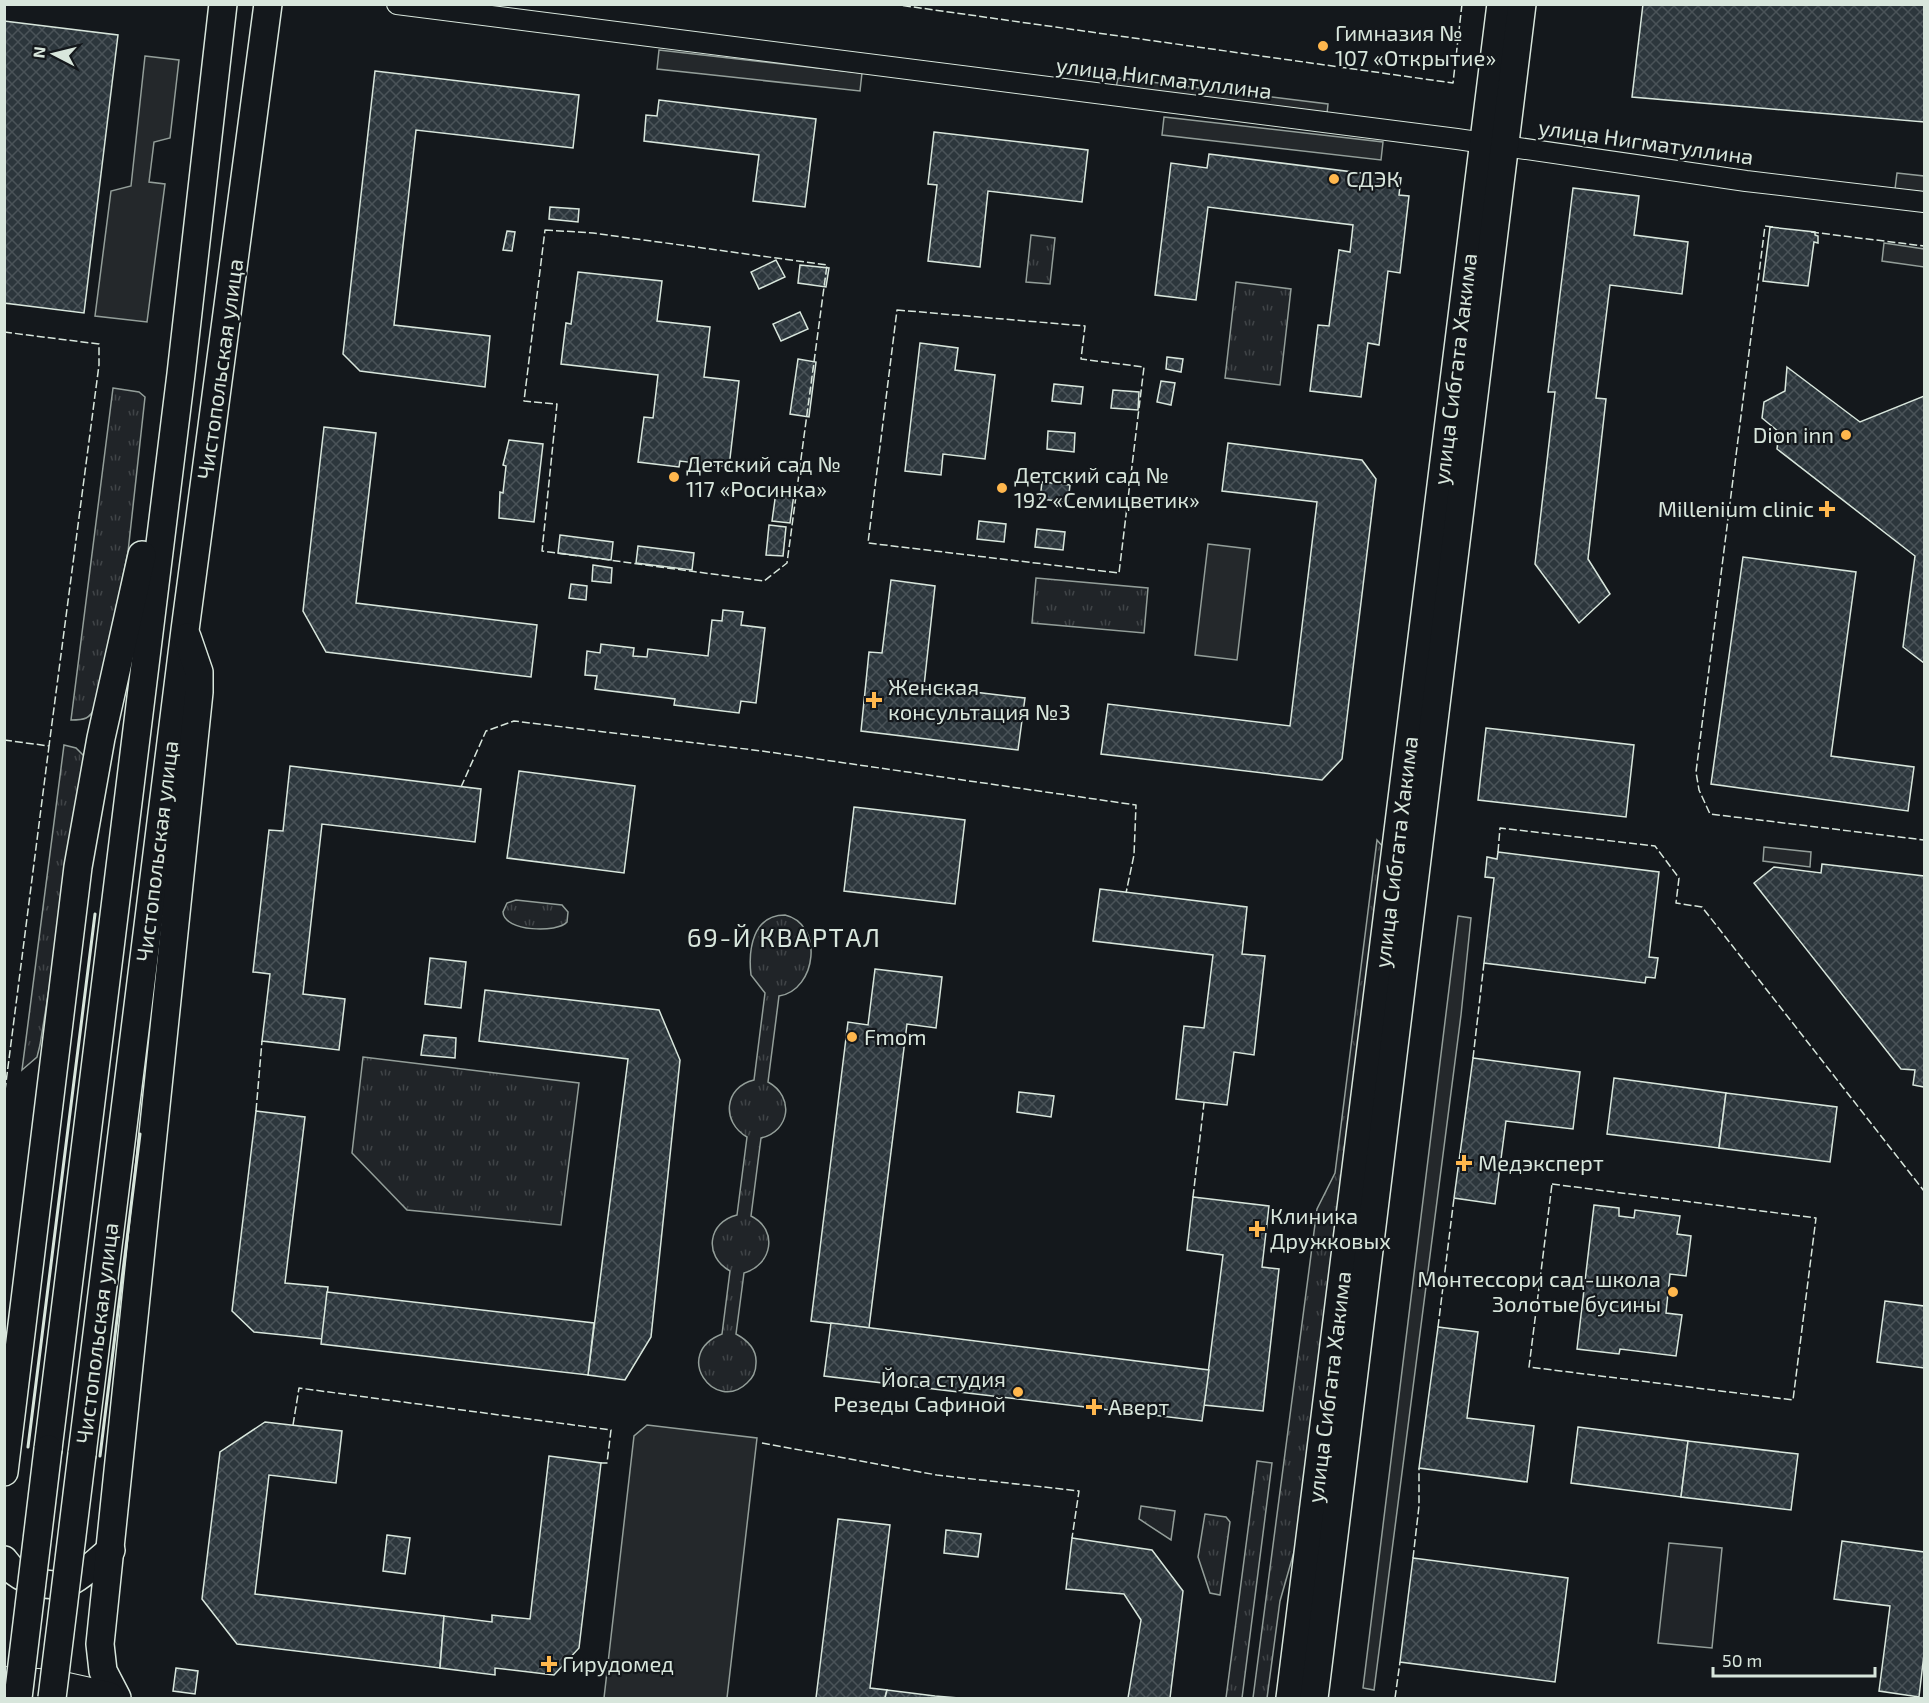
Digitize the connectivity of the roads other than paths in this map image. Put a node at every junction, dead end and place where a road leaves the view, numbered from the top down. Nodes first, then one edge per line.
1 (223, 4) edge
2 (268, 4) edge
3 (397, 4) edge
4 (1501, 4) edge
5 (1522, 4) edge
6 (1495, 145) junction
7 (1924, 202) edge
8 (167, 471) junction
9 (185, 630) junction
10 (4, 1472) edge
11 (111, 1550) junction
12 (4, 1560) edge
13 (4, 1683) edge
14 (18, 1698) edge
15 (52, 1698) edge
16 (108, 1698) edge
17 (117, 1698) edge
18 (1290, 1698) edge
19 (1314, 1698) edge

1 - 8 main road, Чистопольская улица
2 - 9 main road, Чистопольская улица
3 - 6 street, улица Нигматуллина
4 - 6 main road, улица Сибгата Хакима
5 - 6 main road, улица Сибгата Хакима
6 - 7 street, улица Нигматуллина
6 - 18 main road, улица Сибгата Хакима
6 - 19 main road, улица Сибгата Хакима
8 - 10 main road
8 - 14 main road, Чистопольская улица, bridge
9 - 11 main road
9 - 15 main road, Чистопольская улица, bridge
11 - 12 main road
11 - 17 main road
13 - 16 main road

